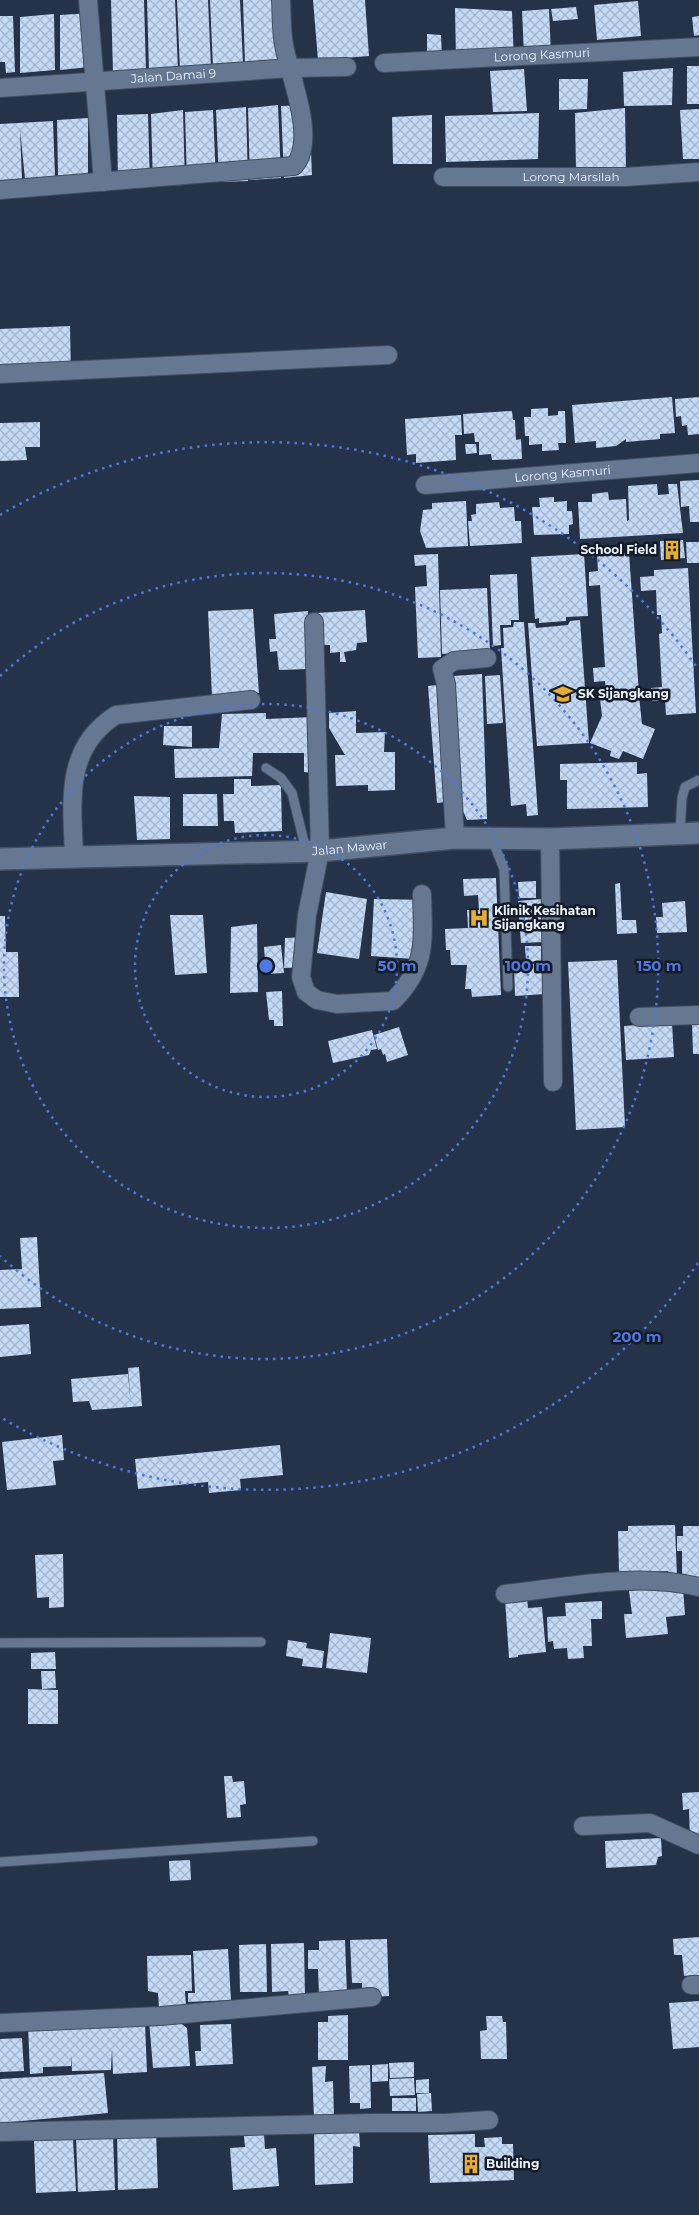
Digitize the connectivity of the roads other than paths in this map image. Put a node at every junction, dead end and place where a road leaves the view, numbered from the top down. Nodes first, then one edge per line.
1 (88, 0) edge
2 (281, 0) edge
3 (699, 47) edge
4 (384, 63) dead end
5 (347, 66) dead end
6 (291, 68) junction
7 (95, 80) junction
8 (0, 88) edge
9 (699, 172) edge
10 (443, 178) dead end
11 (104, 182) junction
12 (0, 190) edge
13 (388, 355) dead end
14 (0, 374) edge
15 (699, 464) edge
16 (424, 485) dead end
17 (314, 622) dead end
18 (487, 658) dead end
19 (252, 700) dead end
20 (266, 768) dead end
21 (699, 780) edge
22 (689, 833) edge
23 (455, 838) junction
24 (492, 839) junction
25 (550, 839) junction
26 (313, 851) junction
27 (74, 856) junction
28 (0, 859) edge
29 (422, 894) dead end
30 (508, 987) dead end
31 (699, 1015) edge
32 (639, 1017) dead end
33 (553, 1082) dead end
34 (699, 1587) edge
35 (505, 1594) dead end
36 (261, 1642) dead end
37 (0, 1643) edge
38 (583, 1826) dead end
39 (313, 1841) dead end
40 (699, 1845) edge
41 (0, 1862) edge
42 (372, 1997) dead end
43 (0, 2023) edge
44 (489, 2120) dead end
45 (0, 2132) edge

1 - 7 street
2 - 6 street
3 - 4 street, Lorong Kasmuri
5 - 6 street, Jalan Damai 9
6 - 7 street, Jalan Damai 9
6 - 11 street
7 - 8 street, Jalan Damai 9
7 - 11 street
9 - 10 street, Lorong Marsilah
11 - 12 street
13 - 14 street
15 - 16 street, Lorong Kasmuri
17 - 26 street
18 - 23 street
19 - 27 street
20 - 26 lane
21 - 22 lane
22 - 25 street, Jalan Mawar
23 - 24 street, Jalan Mawar
23 - 26 street, Jalan Mawar
24 - 25 street, Jalan Mawar
24 - 30 lane
25 - 33 street
26 - 27 street, Jalan Mawar
26 - 29 street
27 - 28 street, Jalan Mawar
31 - 32 street
34 - 35 street
36 - 37 lane
38 - 40 street
39 - 41 lane
42 - 43 street
44 - 45 street

